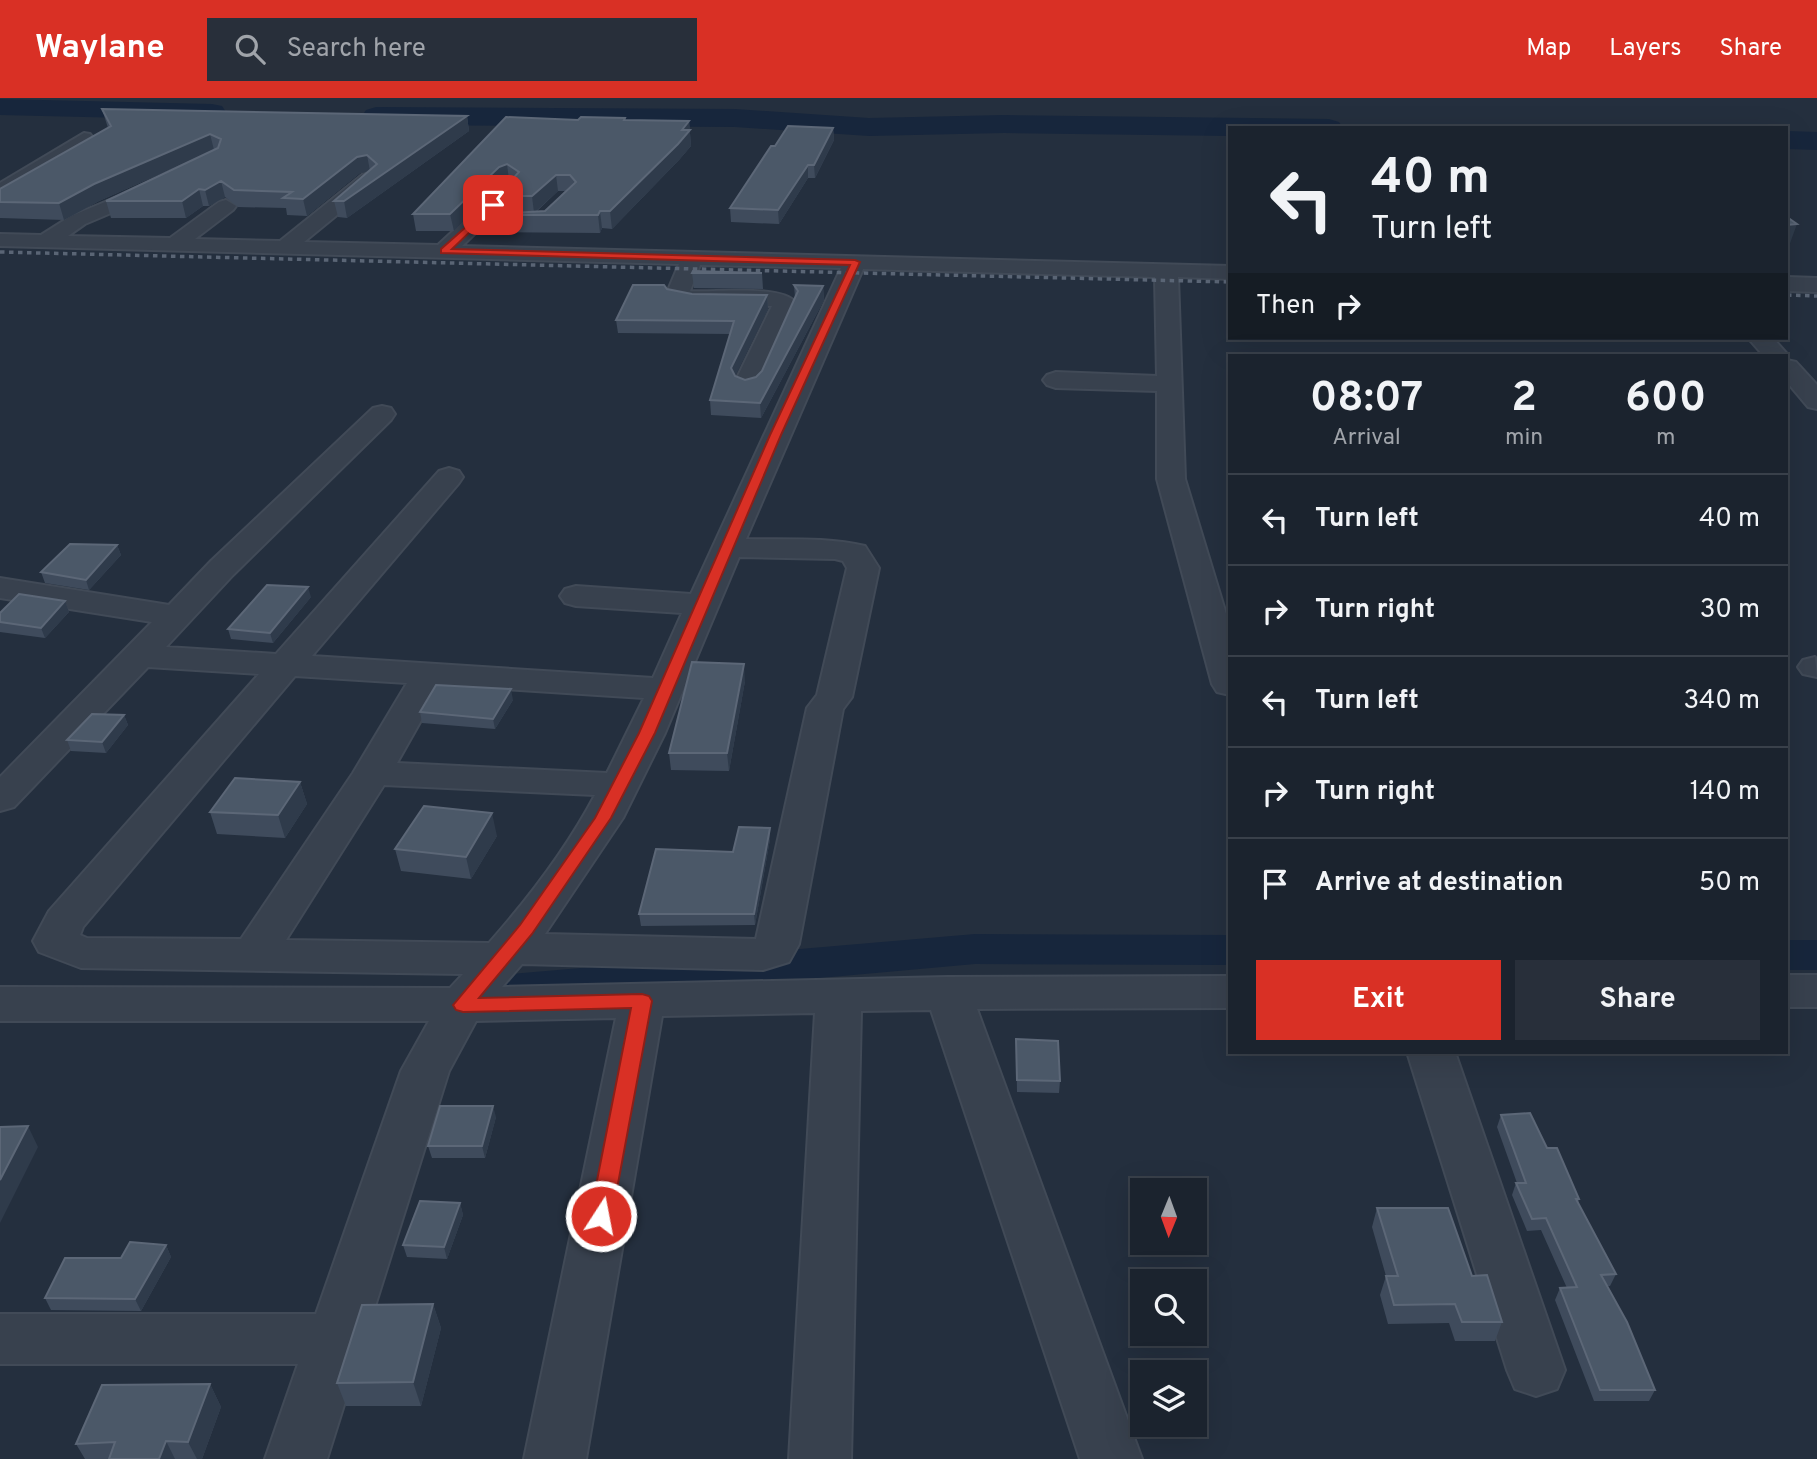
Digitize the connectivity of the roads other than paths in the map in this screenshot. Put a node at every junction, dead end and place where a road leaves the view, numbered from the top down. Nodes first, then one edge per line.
1 (84, 138) edge
2 (369, 179) edge
3 (168, 181) edge
4 (510, 189) edge
5 (0, 191) edge
6 (226, 206) edge
7 (475, 222) junction
8 (499, 222) edge
9 (0, 240) edge
10 (45, 241) junction
11 (174, 245) junction
12 (285, 247) junction
13 (444, 251) junction
14 (694, 258) junction
15 (855, 262) junction
16 (1163, 270) junction
17 (1228, 272) edge
18 (1788, 284) edge
19 (1817, 285) edge
20 (1762, 340) edge
21 (1775, 354) edge
22 (1788, 369) edge
23 (1056, 380) dead end
24 (747, 384) edge
25 (1167, 384) junction
26 (1817, 401) edge
27 (382, 414) dead end
28 (449, 477) dead end
29 (726, 548) junction
30 (1196, 565) junction
31 (1228, 566) edge
32 (0, 588) edge
33 (576, 596) dead end
34 (701, 605) junction
35 (174, 616) junction
36 (139, 656) junction
37 (285, 665) junction
38 (430, 674) junction
39 (1228, 677) edge
40 (665, 689) junction
41 (372, 773) junction
42 (620, 785) junction
43 (0, 799) edge
44 (254, 956) junction
45 (485, 977) junction
46 (1788, 991) edge
47 (1817, 991) edge
48 (1228, 992) edge
49 (947, 993) junction
50 (839, 996) junction
51 (642, 1001) junction
52 (0, 1004) edge
53 (1432, 1054) edge
54 (0, 1339) edge
55 (336, 1339) junction
56 (1536, 1370) dead end
57 (296, 1459) edge
58 (555, 1459) edge
59 (820, 1459) edge
60 (1111, 1459) edge

1 - 5 street
2 - 12 street
3 - 10 street
4 - 7 street
6 - 11 street
7 - 8 street
7 - 13 street
9 - 10 street
10 - 11 street
11 - 12 street
12 - 13 street
13 - 14 street
14 - 15 street
14 - 24 street
15 - 16 street
15 - 29 street
16 - 17 street
16 - 25 street
18 - 19 street
20 - 21 street
22 - 26 street
23 - 25 street
25 - 30 street
27 - 35 street
28 - 37 street
29 - 34 street
29 - 45 street
30 - 31 street
30 - 39 street
32 - 35 street
33 - 34 street
34 - 40 street
35 - 36 street
36 - 37 street
36 - 43 street
37 - 38 street
37 - 44 street
38 - 40 street
38 - 41 street
40 - 42 street
41 - 42 street
41 - 44 street
42 - 45 street
44 - 45 street
45 - 51 street
45 - 52 street
45 - 55 street
46 - 47 street
48 - 49 street
49 - 50 street
49 - 60 street
50 - 51 street
50 - 59 street
51 - 58 street
53 - 56 street
54 - 55 street
55 - 57 street

